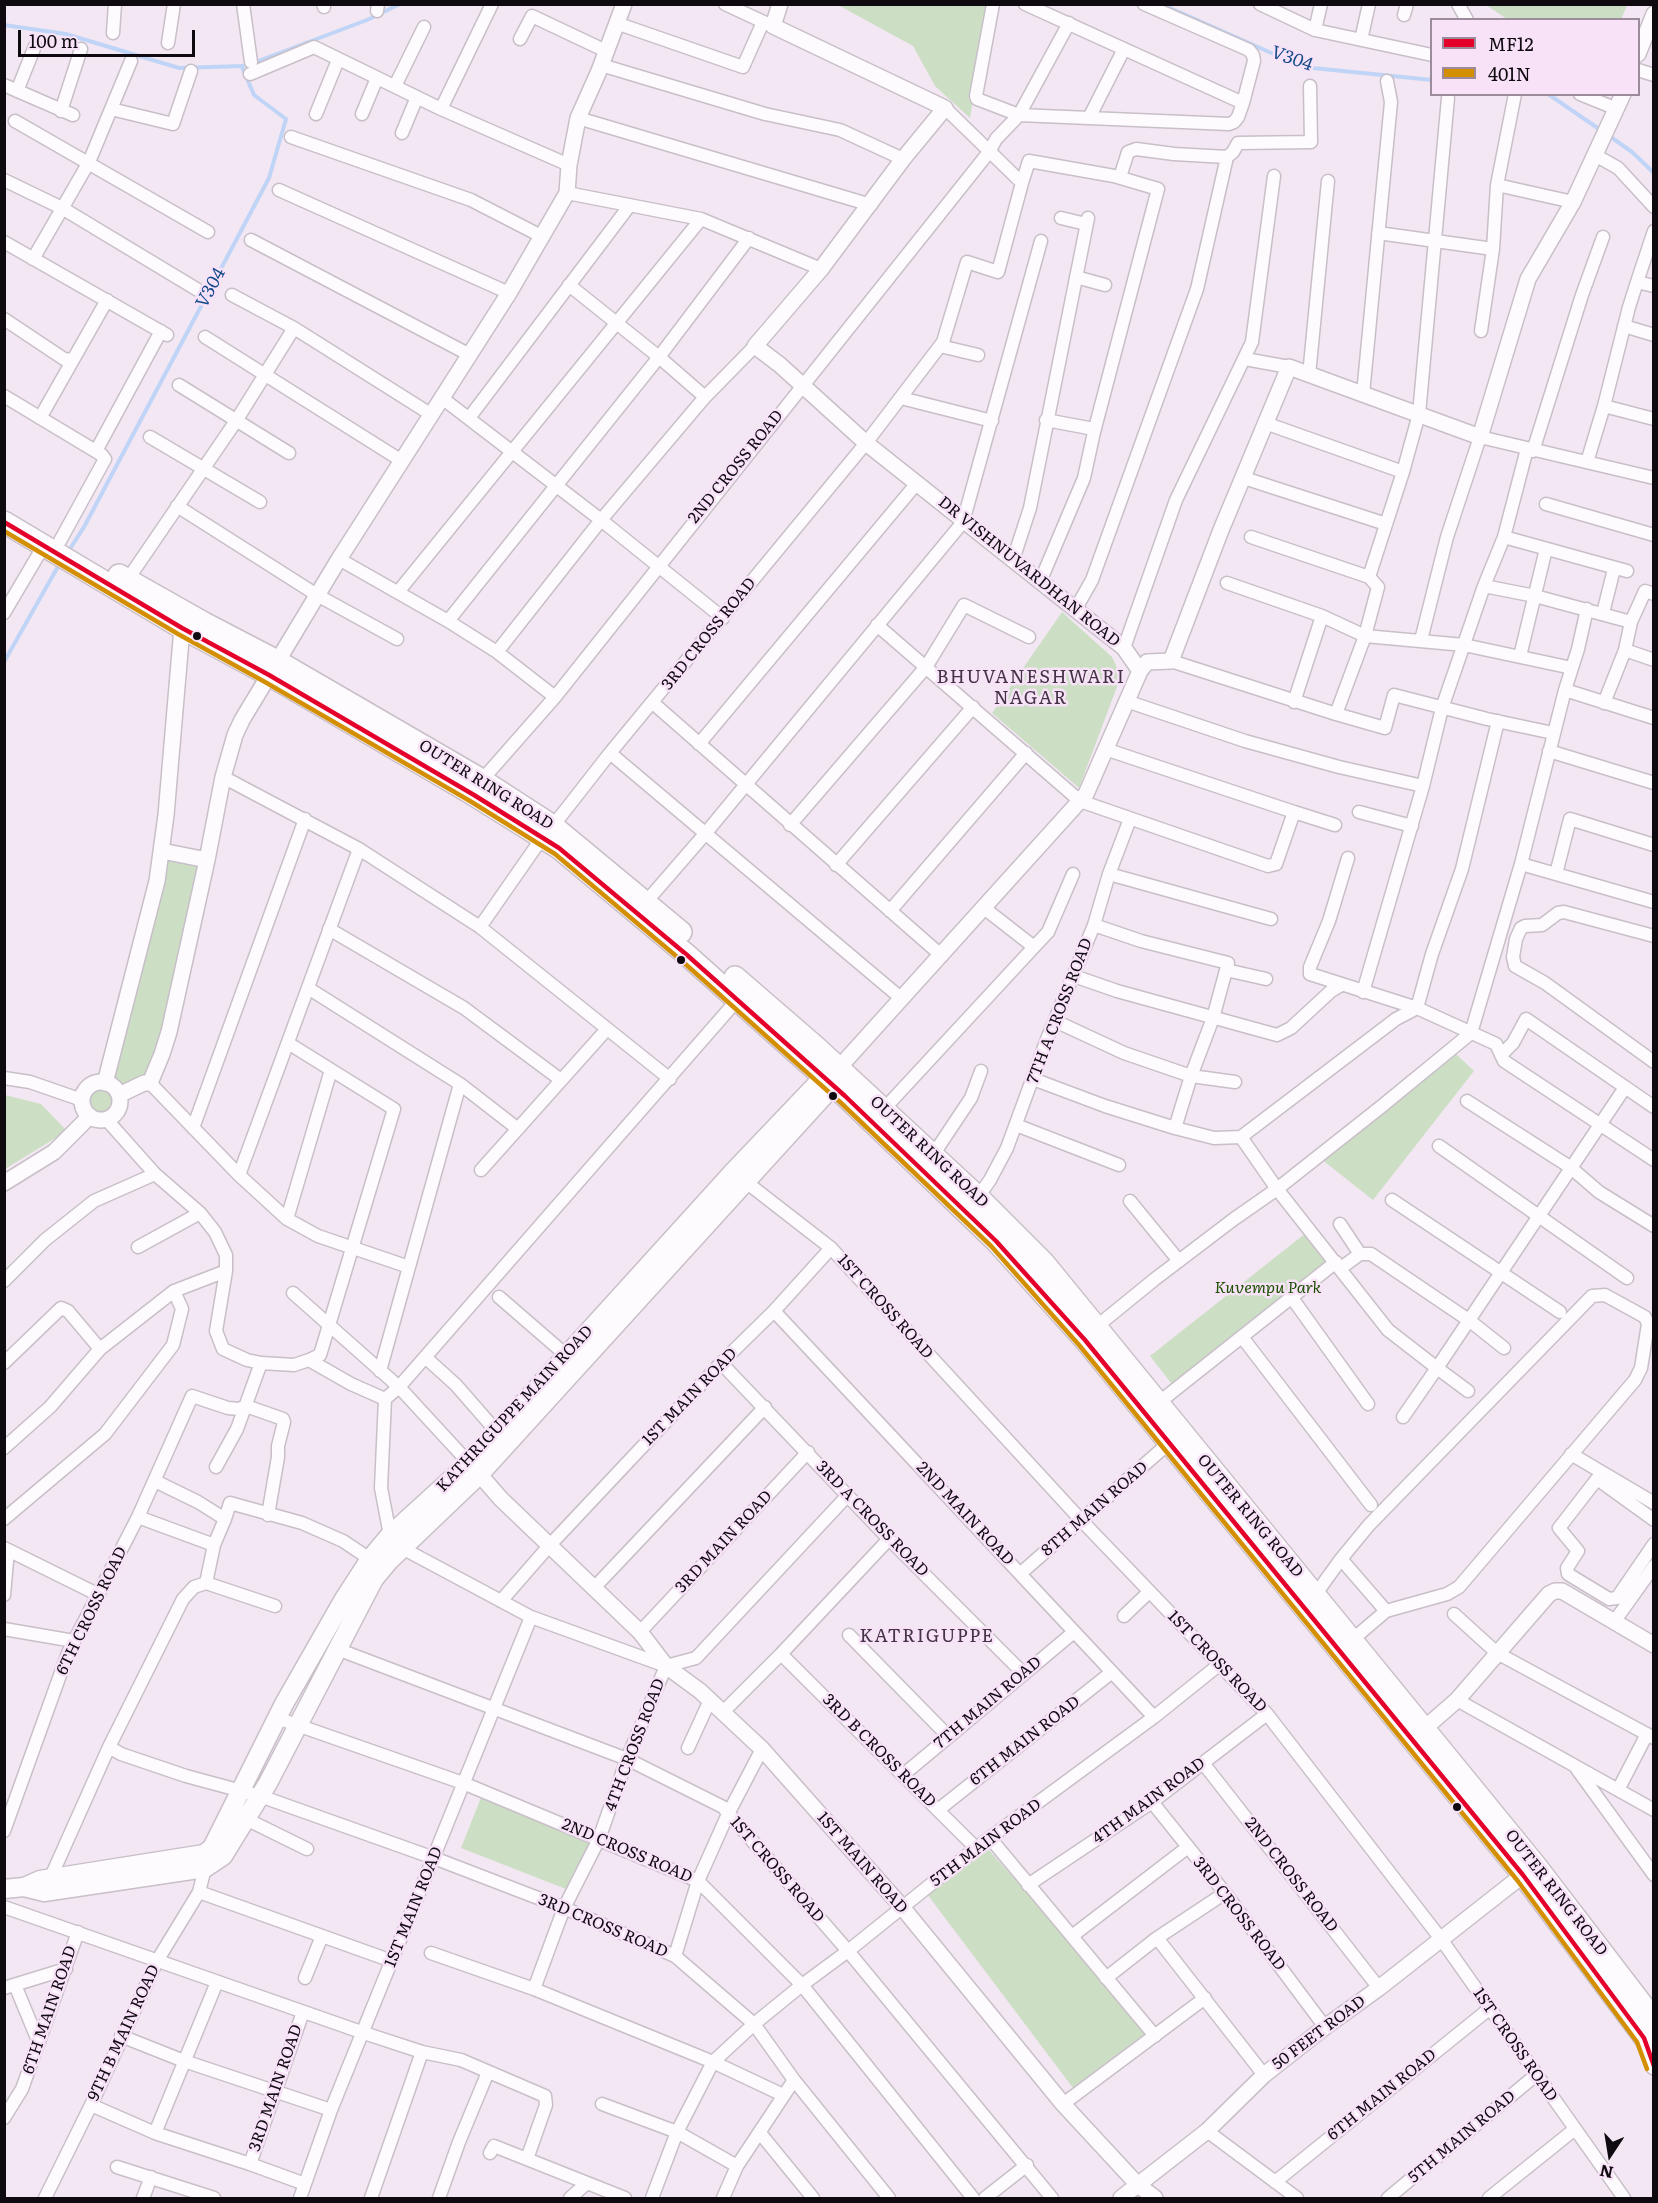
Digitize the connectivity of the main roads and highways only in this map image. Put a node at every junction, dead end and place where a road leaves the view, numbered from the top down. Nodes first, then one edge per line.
1 (4, 508) edge
2 (4, 522) edge
3 (56, 546) junction
4 (84, 563) junction
5 (273, 668) junction
6 (547, 832) junction
7 (836, 1073) junction
8 (474, 1469) junction
9 (396, 1542) junction
10 (1418, 1734) junction
11 (24, 1887) junction
12 (4, 1889) edge
13 (1650, 2036) edge

1 - 3 highway, OUTER RING ROAD
2 - 3 highway, OUTER RING ROAD
3 - 4 highway, OUTER RING ROAD
4 - 5 highway, OUTER RING ROAD
4 - 5 highway, OUTER RING ROAD
5 - 6 highway, OUTER RING ROAD
5 - 6 highway, OUTER RING ROAD
6 - 7 highway, OUTER RING ROAD
6 - 7 highway, OUTER RING ROAD
7 - 8 main road, KATHRIGUPPE MAIN ROAD
7 - 8 main road, KATHRIGUPPE MAIN ROAD
7 - 10 highway, OUTER RING ROAD
7 - 10 highway, OUTER RING ROAD
8 - 9 main road, KATHRIGUPPE MAIN ROAD
9 - 11 main road, KATHRIGUPPE MAIN ROAD
9 - 11 main road, KATHRIGUPPE MAIN ROAD
10 - 13 highway, OUTER RING ROAD
10 - 13 highway, OUTER RING ROAD
11 - 12 main road, KATHRIGUPPE MAIN ROAD

